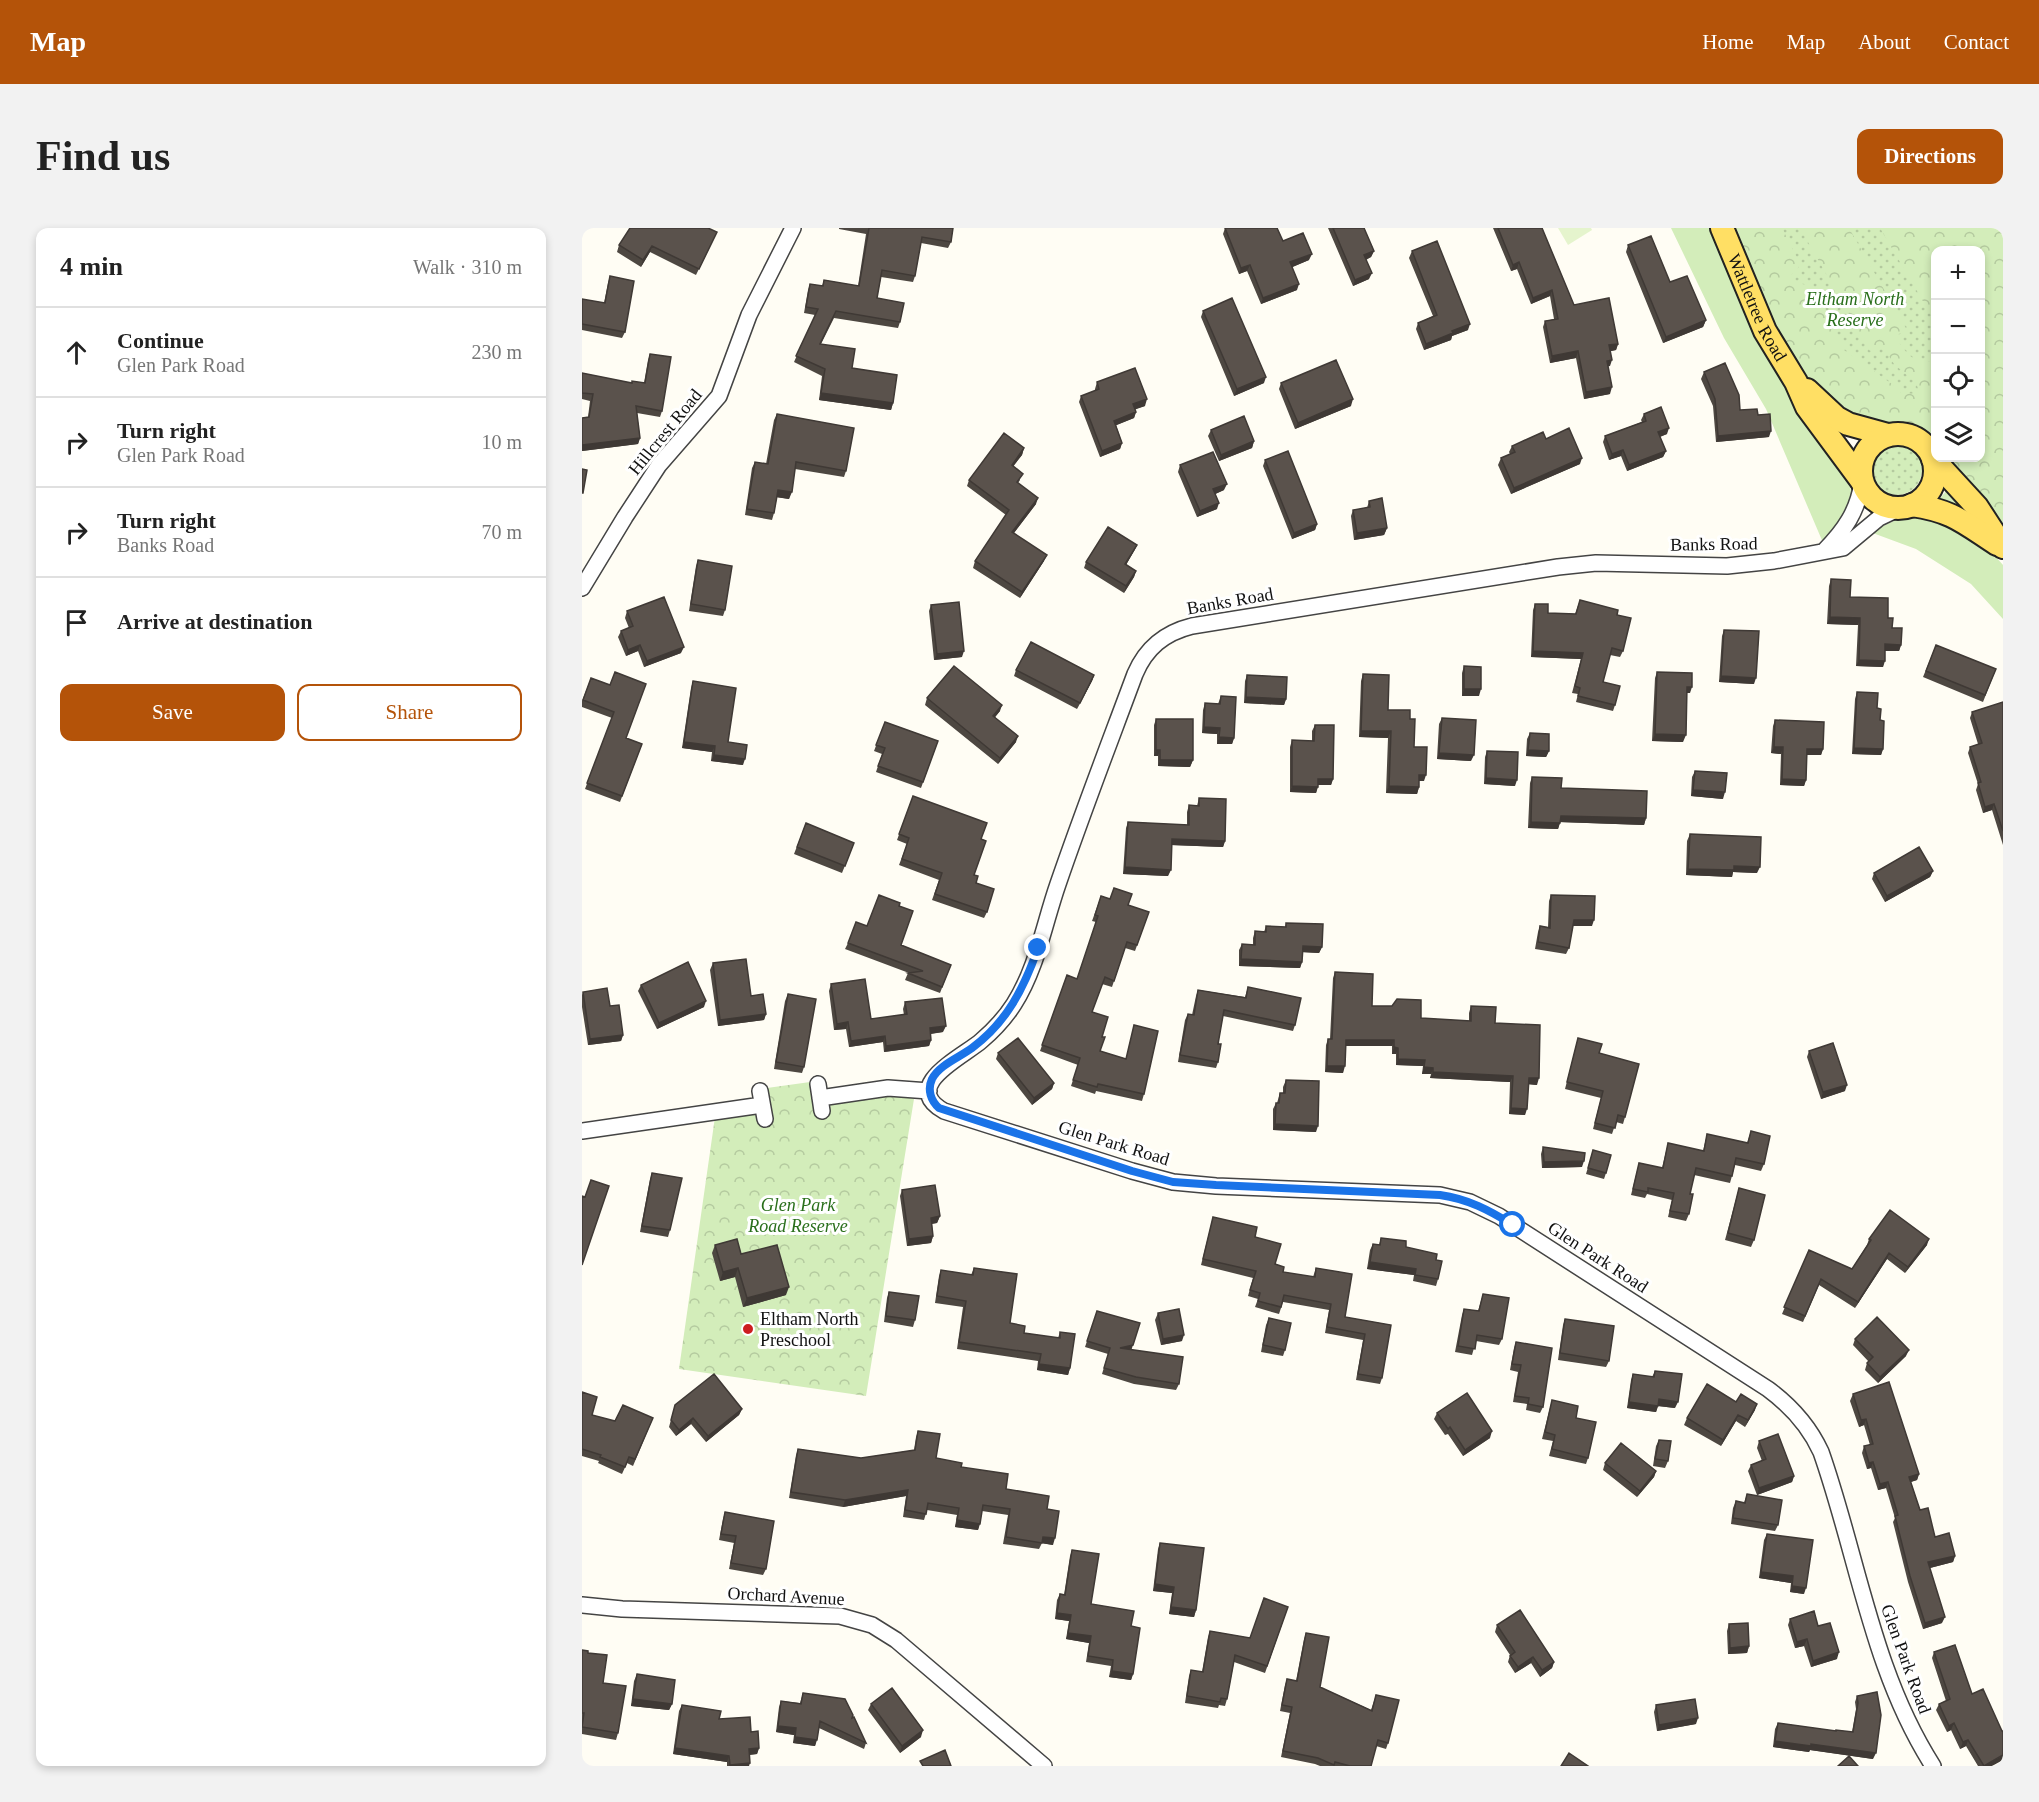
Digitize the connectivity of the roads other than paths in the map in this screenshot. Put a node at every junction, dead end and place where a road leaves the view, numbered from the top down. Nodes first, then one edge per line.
1 (793, 228) edge
2 (1722, 229) edge
3 (1796, 382) junction
4 (1888, 435) junction
5 (1931, 456) edge
6 (1934, 462) edge
7 (1936, 462) edge
8 (1862, 481) junction
9 (1906, 507) junction
10 (2003, 547) edge
11 (1824, 552) junction
12 (582, 588) edge
13 (929, 1091) junction
14 (820, 1098) dead end
15 (762, 1105) dead end
16 (582, 1131) edge
17 (582, 1605) edge
18 (1044, 1766) edge
19 (1933, 1766) edge

1 - 12 street, Hillcrest Road
2 - 3 main road, Wattletree Road
3 - 4 main road, Wattletree Road
3 - 8 main road, Wattletree Road
4 - 5 main road
4 - 8 main road
6 - 9 main road
7 - 10 main road
8 - 9 main road
8 - 11 street
9 - 10 main road
9 - 11 street, Banks Road
11 - 13 street, Banks Road
13 - 14 street
13 - 19 street, Glen Park Road
15 - 16 street
17 - 18 street, Orchard Avenue

